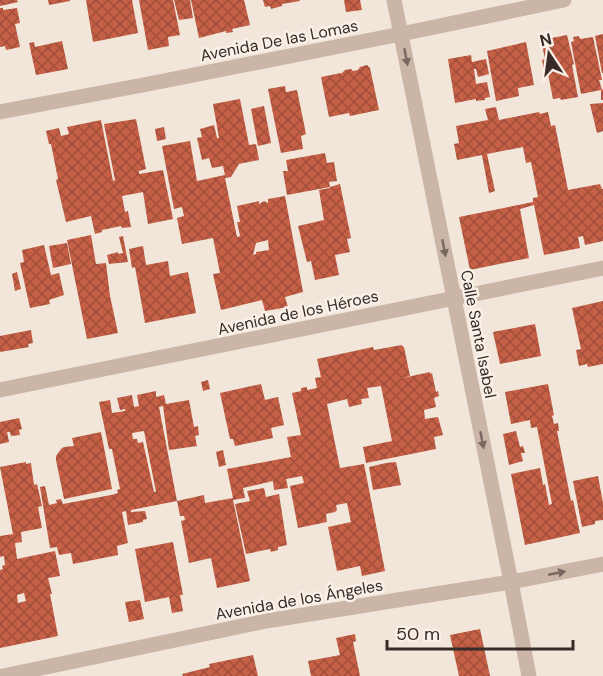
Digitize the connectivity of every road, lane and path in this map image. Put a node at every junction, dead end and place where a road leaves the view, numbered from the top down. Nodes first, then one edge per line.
1 (393, 0) edge
2 (564, 0) edge
3 (401, 33) junction
4 (0, 112) edge
5 (603, 268) edge
6 (454, 298) junction
7 (0, 390) edge
8 (603, 564) edge
9 (511, 582) junction
10 (3, 676) edge
11 (529, 676) edge

1 - 3 street, Calle Santa Isabel
2 - 3 street, Avenida De las Lomas
3 - 4 street, Avenida De las Lomas
3 -> 6 street, Calle Santa Isabel
5 - 6 street, Avenida de los Héroes
6 - 7 street, Avenida de los Héroes
6 -> 9 street, Calle Santa Isabel
9 -> 8 street, Avenida de los Ángeles
9 - 10 street, Avenida de los Ángeles
9 - 11 street, Calle Santa Isabel

